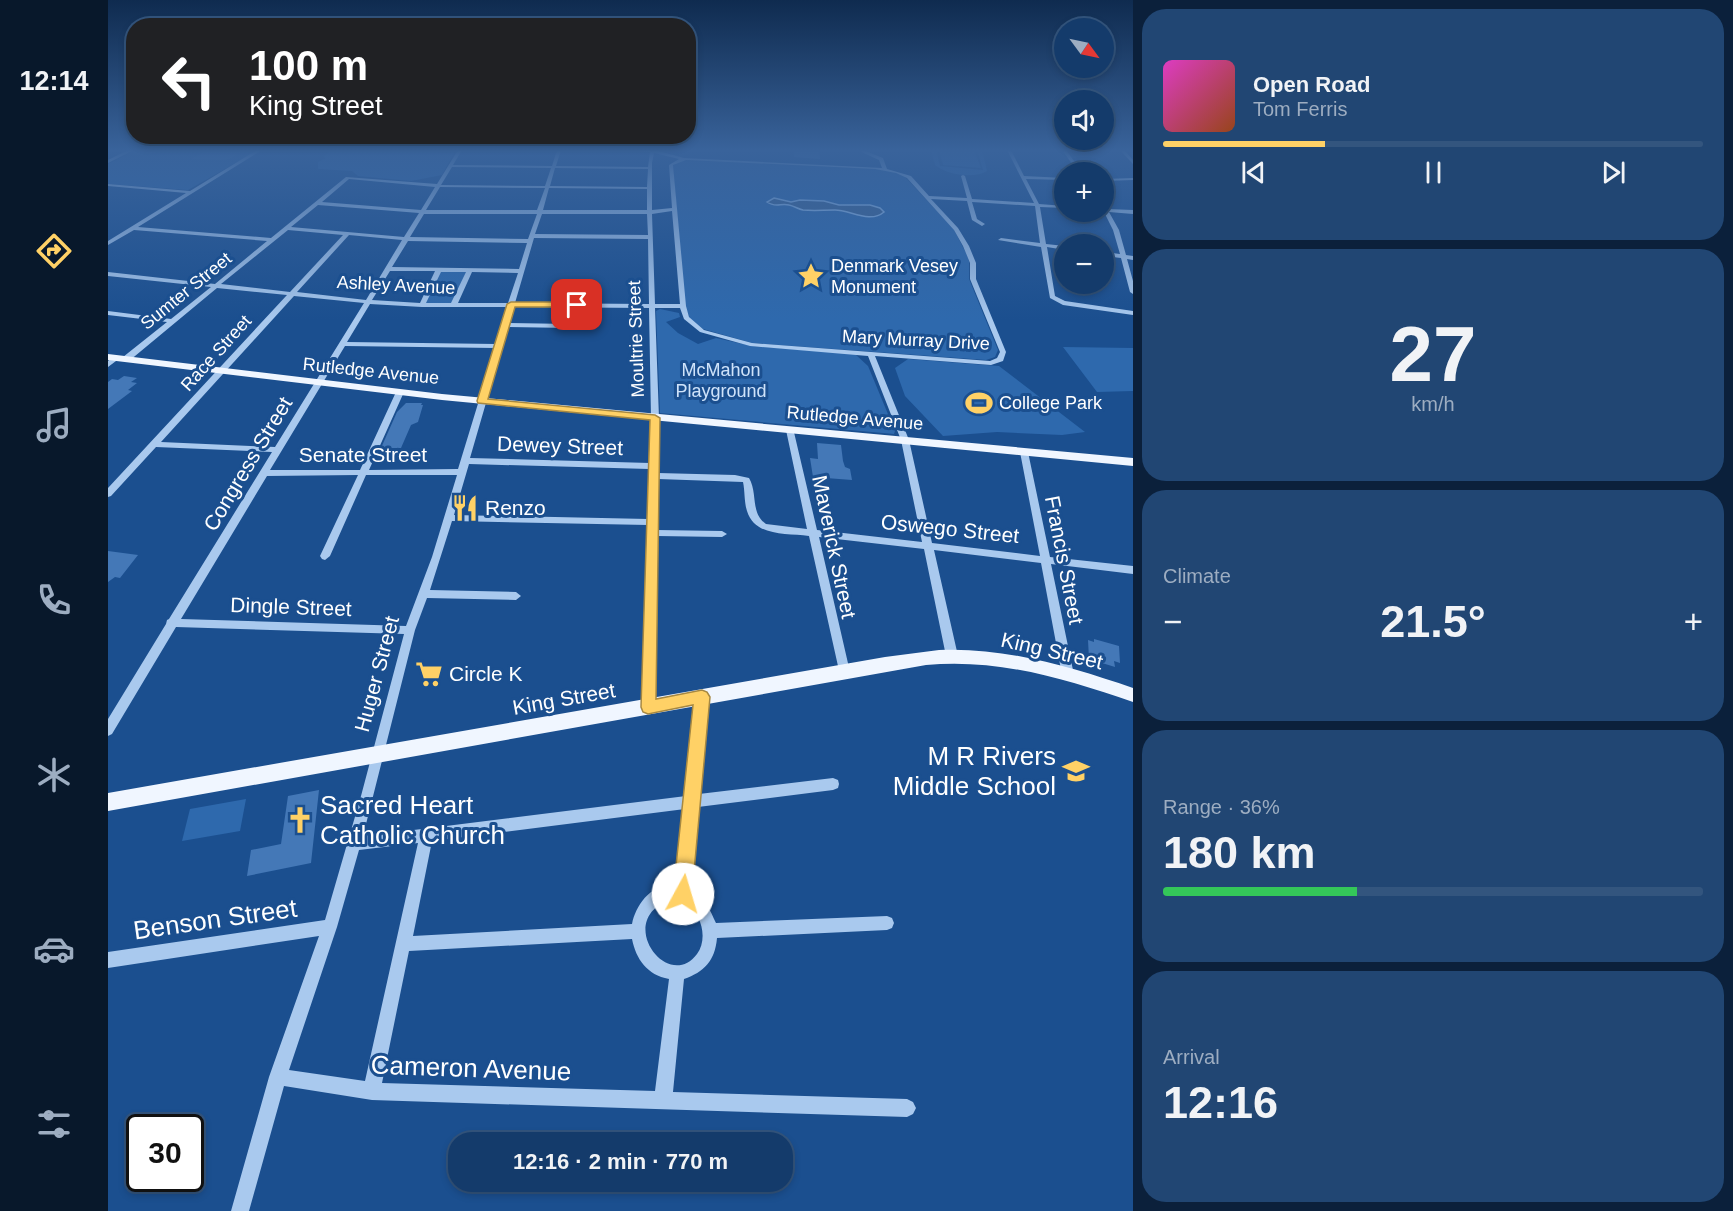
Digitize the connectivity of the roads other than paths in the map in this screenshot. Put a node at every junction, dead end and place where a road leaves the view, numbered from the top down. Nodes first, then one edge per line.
1 (168, 207) edge
2 (313, 207) edge
3 (358, 207) edge
4 (426, 207) edge
5 (542, 207) edge
6 (652, 207) edge
7 (674, 207) edge
8 (937, 207) edge
9 (972, 207) edge
10 (1037, 207) edge
11 (1114, 210) edge
12 (541, 211) junction
13 (422, 212) junction
14 (653, 212) junction
15 (1133, 212) edge
16 (674, 213) junction
17 (1110, 222) edge
18 (982, 224) dead end
19 (133, 228) junction
20 (286, 228) junction
21 (347, 234) junction
22 (108, 237) edge
23 (651, 237) junction
24 (116, 238) junction
25 (405, 239) junction
26 (531, 239) junction
27 (272, 240) junction
28 (1001, 240) dead end
29 (108, 243) edge
30 (1045, 246) junction
31 (1054, 247) edge
32 (1114, 256) edge
33 (1124, 257) junction
34 (1133, 258) edge
35 (387, 269) junction
36 (439, 270) junction
37 (470, 270) junction
38 (520, 271) junction
39 (108, 274) edge
40 (217, 285) junction
41 (292, 292) junction
42 (1133, 292) edge
43 (368, 302) junction
44 (454, 304) junction
45 (511, 304) junction
46 (422, 305) junction
47 (651, 306) junction
48 (683, 306) junction
49 (108, 313) edge
50 (1133, 313) edge
51 (173, 321) junction
52 (504, 325) junction
53 (571, 326) dead end
54 (343, 344) junction
55 (499, 346) junction
56 (870, 353) junction
57 (114, 360) edge
58 (220, 372) junction
59 (318, 383) junction
60 (400, 392) junction
61 (482, 401) junction
62 (655, 418) junction
63 (790, 430) junction
64 (905, 440) junction
65 (153, 444) junction
66 (279, 450) junction
67 (1024, 452) junction
68 (464, 461) junction
69 (1133, 462) edge
70 (654, 471) junction
71 (365, 472) junction
72 (461, 472) junction
73 (265, 473) junction
74 (108, 494) edge
75 (448, 518) junction
76 (764, 527) joint
77 (653, 528) junction
78 (812, 532) junction
79 (722, 534) dead end
80 (928, 545) junction
81 (325, 556) dead end
82 (1046, 558) junction
83 (1133, 570) edge
84 (422, 594) junction
85 (516, 596) dead end
86 (171, 623) junction
87 (410, 630) junction
88 (952, 656) junction
89 (844, 672) junction
90 (1068, 675) junction
91 (1133, 695) edge
92 (702, 697) junction
93 (648, 707) junction
94 (108, 730) edge
95 (377, 756) junction
96 (833, 784) dead end
97 (108, 802) edge
98 (692, 802) junction
99 (427, 833) junction
100 (354, 844) junction
101 (683, 894) junction
102 (887, 923) dead end
103 (330, 927) junction
104 (638, 931) junction
105 (711, 931) junction
106 (403, 944) junction
107 (108, 960) edge
108 (677, 973) junction
109 (278, 1077) junction
110 (372, 1091) junction
111 (663, 1101) junction
112 (907, 1108) dead end
113 (240, 1211) edge

1 - 19 street
2 - 20 street, Sumter Street
3 - 13 street
4 - 13 street, Congress Street
5 - 12 street, Huger Street
6 - 14 street, Moultrie Street
7 - 16 street, Mary Murray Drive
8 - 56 street, Mary Murray Drive
9 - 18 street
10 - 30 street
11 - 15 street
12 - 13 street
12 - 14 street
12 - 26 street, Huger Street
13 - 25 street, Congress Street
14 - 16 street
14 - 23 street, Moultrie Street
16 - 48 street, Mary Murray Drive
17 - 33 street
19 - 24 street
19 - 27 street
20 - 21 street
20 - 27 street, Sumter Street
21 - 25 street
21 - 41 street, Race Street
22 - 24 street
23 - 26 street
23 - 47 street, Moultrie Street
24 - 29 street
25 - 26 street
25 - 35 street, Congress Street
26 - 38 street, Huger Street
27 - 40 street, Sumter Street
28 - 30 street
30 - 31 street
30 - 50 street
32 - 33 street
33 - 34 street
33 - 42 street
35 - 36 street
35 - 43 street, Congress Street
36 - 37 street
36 - 46 street
37 - 38 street
37 - 44 street
38 - 45 street, Huger Street
39 - 40 street, Ashley Avenue
40 - 41 street, Ashley Avenue
40 - 51 street, Sumter Street
41 - 43 street, Ashley Avenue
41 - 58 street, Race Street
43 - 46 street, Ashley Avenue
43 - 54 street, Congress Street
44 - 45 street, Ashley Avenue
44 - 46 street, Ashley Avenue
45 - 47 street, Ashley Avenue
45 - 52 street, Huger Street
47 - 48 street, Ashley Avenue
47 - 62 street, Moultrie Street
48 - 56 street, Mary Murray Drive
49 - 51 street
51 - 57 street, Sumter Street
52 - 53 street
52 - 55 street, Huger Street
54 - 55 street
54 - 59 street, Congress Street
55 - 61 street, Huger Street
56 - 64 street
57 - 58 main road, Rutledge Avenue
58 - 59 main road, Rutledge Avenue
58 - 65 street, Race Street
59 - 60 main road, Rutledge Avenue
59 - 66 street, Congress Street
60 - 61 main road, Rutledge Avenue
60 - 71 street
61 - 62 main road, Rutledge Avenue
61 - 68 street, Huger Street
62 - 63 main road, Rutledge Avenue
62 - 70 street, Moultrie Street
63 - 64 main road, Rutledge Avenue
63 - 78 street, Maverick Street
64 - 67 main road, Rutledge Avenue
64 - 80 street
65 - 66 street
65 - 74 street, Race Street
66 - 73 street, Congress Street
67 - 69 main road, Rutledge Avenue
67 - 82 street, Francis Street
68 - 70 street, Dewey Street
68 - 72 street, Huger Street
70 - 76 street, Dewey Street
70 - 77 street, Moultrie Street
71 - 72 street, Senate Street
71 - 73 street, Senate Street
71 - 81 street
72 - 75 street, Huger Street
73 - 86 street, Congress Street
75 - 77 street
75 - 84 street, Huger Street
76 - 78 street, Oswego Street
77 - 79 street
77 - 93 street, Moultrie Street
78 - 80 street, Oswego Street
78 - 89 street, Maverick Street
80 - 82 street, Oswego Street
80 - 88 street
82 - 83 street, Oswego Street
82 - 90 street, Francis Street
84 - 85 street
84 - 87 street, Huger Street
86 - 87 street, Dingle Street
86 - 94 street, Congress Street
87 - 95 street, Huger Street
88 - 89 main road, King Street
88 - 90 main road, King Street
89 - 92 main road, King Street
90 - 91 main road, King Street
92 - 93 main road, King Street
92 - 98 street
93 - 95 main road, King Street
95 - 97 main road, King Street
95 - 100 street, Huger Street
96 - 98 street
98 - 99 street
98 - 101 street
99 - 100 street
99 - 106 street
100 - 103 street, Huger Street
101 - 104 street
101 - 105 street
102 - 105 street
103 - 107 street, Benson Street
103 - 109 street, Huger Street
104 - 106 street
104 - 108 street
105 - 108 street
106 - 110 street
108 - 111 street
109 - 110 street, Cameron Avenue
109 - 113 street, Huger Street
110 - 111 street, Cameron Avenue
111 - 112 street, Cameron Avenue

